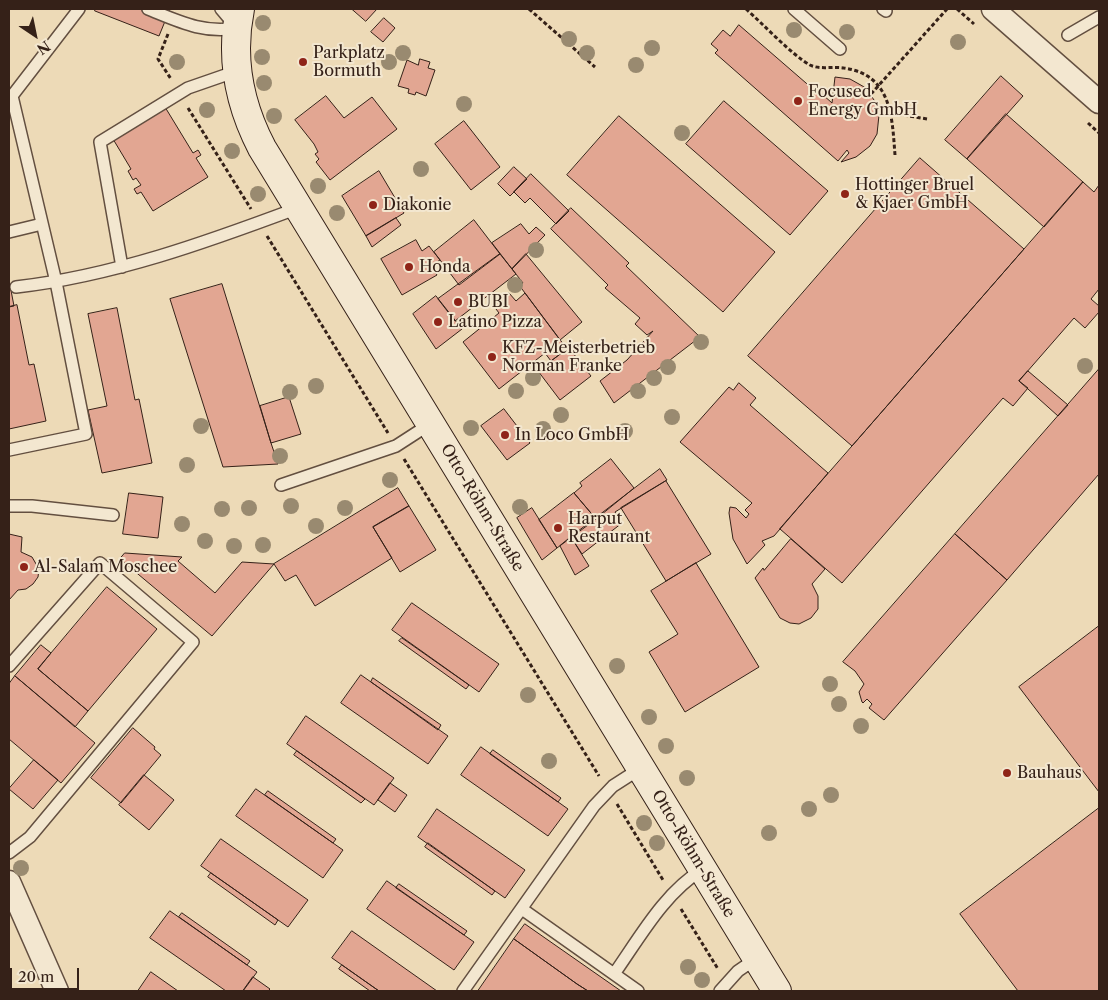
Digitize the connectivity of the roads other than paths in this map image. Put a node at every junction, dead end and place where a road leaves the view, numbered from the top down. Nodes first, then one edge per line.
1 (79, 9) edge
2 (148, 9) edge
3 (794, 9) edge
4 (993, 9) edge
5 (233, 15) edge
6 (1099, 17) edge
7 (1068, 35) dead end
8 (840, 49) dead end
9 (237, 71) junction
10 (1099, 102) edge
11 (298, 208) junction
12 (42, 224) junction
13 (9, 232) edge
14 (122, 267) junction
15 (56, 282) junction
16 (16, 287) dead end
17 (430, 424) junction
18 (9, 450) edge
19 (281, 485) dead end
20 (9, 506) edge
21 (113, 515) dead end
22 (9, 666) edge
23 (641, 768) junction
24 (9, 854) edge
25 (703, 869) junction
26 (9, 882) edge
27 (522, 909) junction
28 (757, 958) junction
29 (614, 974) junction
30 (723, 987) edge
31 (57, 991) edge
32 (463, 991) edge
33 (638, 991) edge
34 (777, 991) edge

1 - 12 lane
2 - 5 lane
3 - 8 lane
4 - 10 street
5 - 9 street, Otto-Röhm-Straße
6 - 7 lane
9 - 11 street, Otto-Röhm-Straße
9 - 14 lane
11 - 14 lane
11 - 17 street, Otto-Röhm-Straße
12 - 13 lane
12 - 15 lane
14 - 15 lane
15 - 16 lane
15 - 18 lane
17 - 19 lane
17 - 23 street, Otto-Röhm-Straße
20 - 21 lane
22 - 24 lane
23 - 25 street, Otto-Röhm-Straße
23 - 27 lane
25 - 28 street, Otto-Röhm-Straße
25 - 29 lane
26 - 31 street
27 - 29 lane
27 - 32 lane
28 - 30 lane
28 - 34 street, Otto-Röhm-Straße
29 - 33 lane

